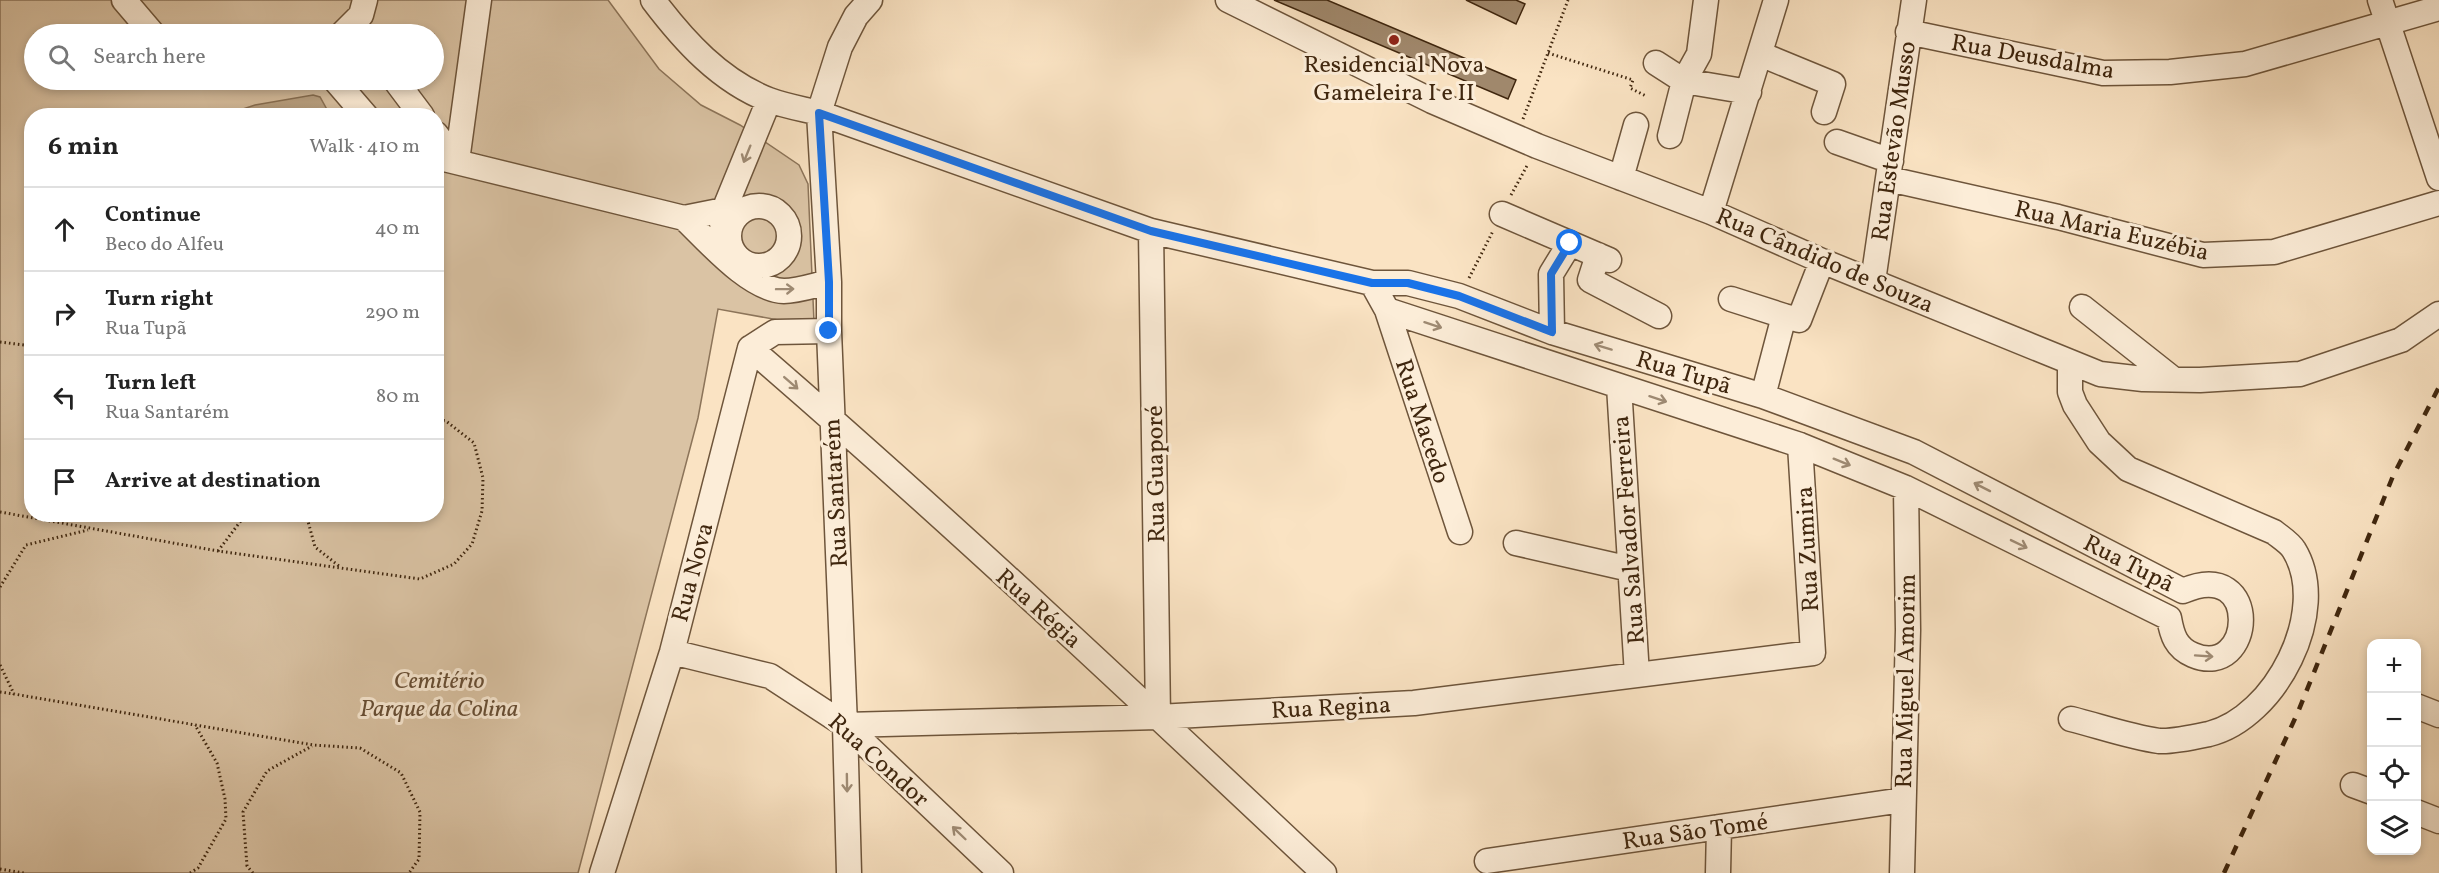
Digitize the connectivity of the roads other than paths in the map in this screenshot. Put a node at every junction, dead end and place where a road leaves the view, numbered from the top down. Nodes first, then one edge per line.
1 (124, 0) edge
2 (365, 0) edge
3 (480, 0) edge
4 (653, 0) edge
5 (870, 0) edge
6 (1228, 0) edge
7 (1706, 0) edge
8 (1914, 0) edge
9 (2380, 0) edge
10 (2439, 8) edge
11 (1774, 10) edge
12 (144, 24) edge
13 (355, 24) edge
14 (2386, 24) junction
15 (1908, 32) junction
16 (1760, 54) junction
17 (1656, 63) dead end
18 (1684, 81) junction
19 (344, 90) edge
20 (402, 90) edge
21 (1749, 92) junction
22 (769, 100) junction
23 (359, 108) edge
24 (416, 108) edge
25 (1824, 112) dead end
26 (819, 113) junction
27 (1636, 126) dead end
28 (1670, 136) dead end
29 (1837, 142) dead end
30 (447, 159) edge
31 (1890, 170) junction
32 (1621, 178) junction
33 (2439, 178) edge
34 (2439, 203) edge
35 (732, 211) junction
36 (1711, 212) junction
37 (1502, 214) dead end
38 (684, 218) junction
39 (1151, 231) junction
40 (1570, 243) junction
41 (727, 253) junction
42 (1822, 261) junction
43 (1873, 281) junction
44 (829, 282) junction
45 (1372, 283) junction
46 (1731, 299) dead end
47 (2082, 307) dead end
48 (1387, 310) junction
49 (2439, 314) edge
50 (1659, 316) dead end
51 (1785, 316) junction
52 (829, 331) junction
53 (1552, 332) junction
54 (750, 348) junction
55 (2070, 362) junction
56 (2173, 379) junction
57 (1619, 386) junction
58 (1763, 396) junction
59 (831, 418) junction
60 (1800, 445) junction
61 (1906, 488) junction
62 (1460, 532) dead end
63 (1516, 543) dead end
64 (1630, 569) junction
65 (672, 652) junction
66 (1813, 653) joint
67 (1637, 675) junction
68 (2421, 708) edge
69 (2439, 715) edge
70 (1158, 717) junction
71 (2070, 719) dead end
72 (845, 725) junction
73 (1904, 800) junction
74 (2421, 814) edge
75 (2439, 821) edge
76 (1719, 827) junction
77 (1487, 861) dead end
78 (602, 873) edge
79 (849, 873) edge
80 (1001, 873) edge
81 (1324, 873) edge
82 (1718, 873) edge
83 (1902, 873) edge

1 - 12 street
2 - 13 street
3 - 30 street
4 - 22 street, Rua Tupã
5 - 26 street
6 - 32 street, Rua Cândido de Souza
7 - 18 street
8 - 15 street, Rua Estevão Musso
9 - 14 street
10 - 14 street, Rua Deusdalma
11 - 16 street
14 - 15 street, Rua Deusdalma
14 - 33 street
15 - 31 street, Rua Estevão Musso
16 - 21 street
16 - 25 street
17 - 18 street
18 - 21 street
18 - 28 street
19 - 23 street
20 - 24 street
21 - 36 street
22 - 26 street, Rua Tupã
22 -> 35 street
26 - 39 street, Rua Tupã
26 - 44 street, Rua Santarém
27 - 32 street
29 - 31 street, Rua Maria Euzébia
30 - 38 street
31 - 34 street, Rua Maria Euzébia
31 - 43 street, Rua Estevão Musso
32 - 36 street, Rua Cândido de Souza
35 - 38 street
35 - 41 street
35 - 41 street
36 - 42 street, Rua Cândido de Souza
37 - 40 street
38 - 41 street
39 - 45 street, Rua Tupã
39 - 70 street, Rua Guaporé
40 - 50 street
40 - 53 street
41 -> 44 street
42 - 43 street, Rua Cândido de Souza
42 - 51 street
43 - 55 street, Rua Cândido de Souza
44 - 52 street, Rua Santarém
45 - 48 street
45 - 53 street, Rua Tupã
46 - 51 street
47 - 56 street
48 -> 57 street, Rua Tupã
48 - 62 street, Rua Macedo
49 - 56 street, Rua Cândido de Souza
51 - 58 street
52 - 54 street
52 - 59 street, Rua Santarém
58 -> 53 street, Rua Tupã
54 -> 59 street, Rua Régia
54 - 65 street, Rua Nova
55 - 56 street, Rua Cândido de Souza
55 - 71 street
57 -> 60 street, Rua Tupã
57 - 64 street, Rua Salvador Ferreira
61 -> 58 street, Rua Tupã
59 - 70 street, Rua Régia
59 - 72 street, Rua Santarém
60 -> 61 street, Rua Tupã
60 - 66 street, Rua Zumira
61 - 73 street, Rua Miguel Amorim
63 - 64 street
64 - 67 street, Rua Salvador Ferreira
65 - 72 street, Rua Condor
65 - 78 street, Rua Nova
66 - 67 street, Rua Regina
67 - 70 street, Rua Regina
68 - 69 street
70 - 72 street, Rua Regina
70 - 81 street, Rua Régia
72 -> 79 street, Rua Santarém
80 -> 72 street, Rua Condor
73 - 76 street, Rua São Tomé
73 - 83 street, Rua Miguel Amorim
74 - 75 street
76 - 77 street, Rua São Tomé
76 - 82 street

